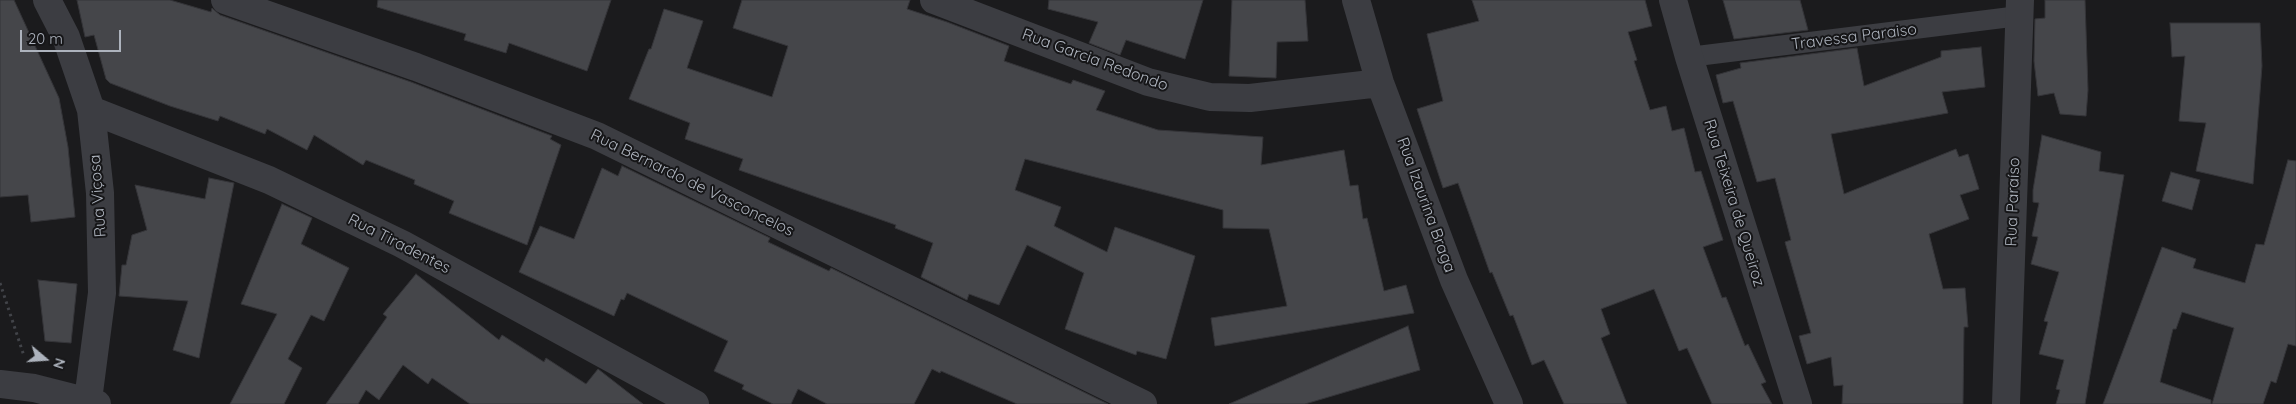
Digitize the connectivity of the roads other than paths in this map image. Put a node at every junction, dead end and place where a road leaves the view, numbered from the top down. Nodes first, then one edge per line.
1 (47, 0) edge
2 (225, 0) edge
3 (934, 0) edge
4 (1356, 0) edge
5 (1673, 0) edge
6 (2020, 8) edge
7 (1689, 57) junction
8 (1380, 83) junction
9 (91, 110) junction
10 (0, 384) edge
11 (92, 402) edge
12 (695, 404) edge
13 (1143, 404) edge
14 (1509, 404) edge
15 (1798, 404) edge
16 (2006, 404) edge

1 - 9 street, Rua Viçosa
2 - 13 street, Rua Bernardo de Vasconcelos
3 - 8 street, Rua Garcia Redondo
4 - 8 street, Rua Izaurina Braga
5 - 7 street, Rua Teixeira de Queiroz
6 - 7 lane, Travessa Paraiso
6 - 16 street, Rua Paraíso
7 - 15 street, Rua Teixeira de Queiroz
8 - 14 street, Rua Izaurina Braga
9 - 11 street, Rua Viçosa
9 - 12 street, Rua Tiradentes
10 - 11 street

